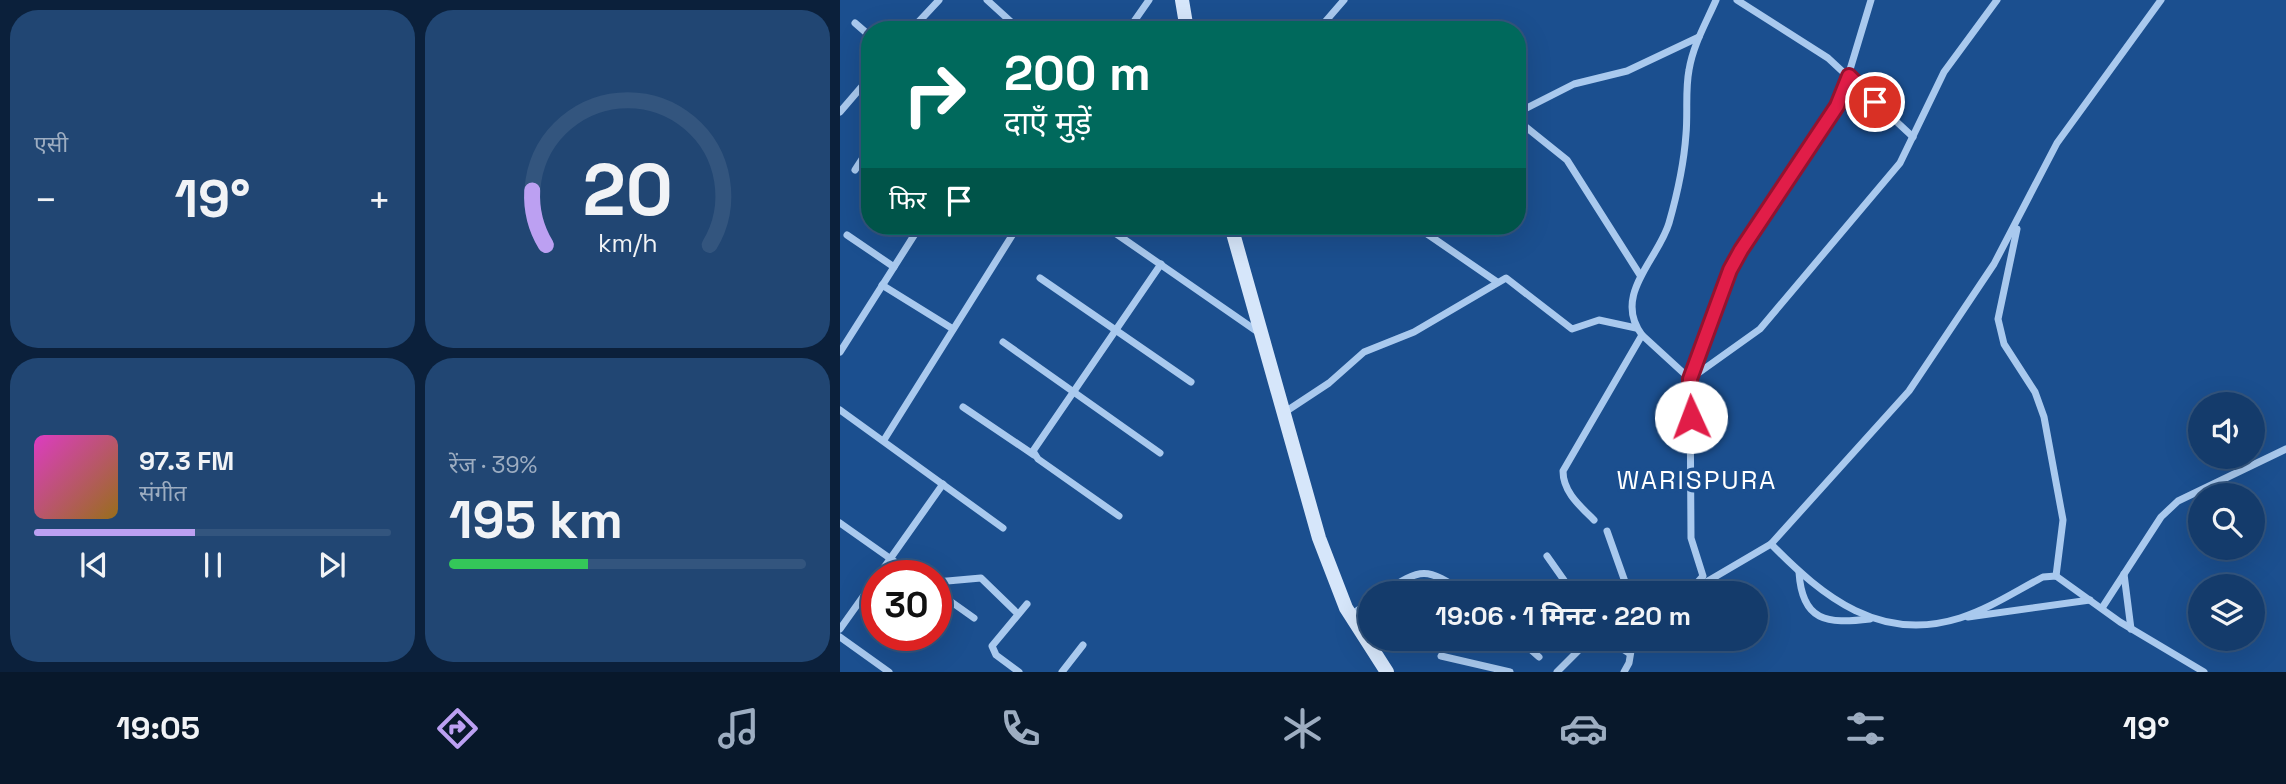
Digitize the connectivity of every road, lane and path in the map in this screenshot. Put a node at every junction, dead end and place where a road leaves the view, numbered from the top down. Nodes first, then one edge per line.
1 (939, 0) edge
2 (987, 0) edge
3 (1149, 0) edge
4 (1182, 0) edge
5 (1344, 0) edge
6 (1716, 0) edge
7 (1737, 0) edge
8 (1871, 0) edge
9 (1997, 0) edge
10 (2161, 0) edge
11 (919, 21) edge
12 (1010, 21) edge
13 (1134, 21) edge
14 (1186, 21) edge
15 (1326, 21) edge
16 (855, 23) dead end
17 (861, 28) edge
18 (1699, 36) junction
19 (1849, 76) junction
20 (861, 88) edge
21 (1526, 108) edge
22 (840, 112) edge
23 (1526, 127) edge
24 (1913, 137) junction
25 (861, 161) edge
26 (855, 170) dead end
27 (2021, 215) junction
28 (847, 235) dead end
29 (914, 235) edge
30 (1012, 235) edge
31 (1118, 235) edge
32 (1233, 235) edge
33 (1429, 235) edge
34 (1161, 264) junction
35 (894, 267) junction
36 (1640, 275) junction
37 (1040, 278) dead end
38 (1497, 282) junction
39 (883, 285) junction
40 (1636, 328) junction
41 (953, 329) junction
42 (1115, 330) junction
43 (1258, 332) junction
44 (1642, 335) junction
45 (1003, 342) dead end
46 (840, 352) edge
47 (1690, 379) junction
48 (1191, 382) dead end
49 (1073, 391) junction
50 (963, 407) dead end
51 (840, 410) edge
52 (1282, 415) junction
53 (884, 440) junction
54 (2286, 449) edge
55 (1160, 453) dead end
56 (1035, 456) junction
57 (943, 484) junction
58 (1119, 516) dead end
59 (1594, 520) dead end
60 (840, 523) edge
61 (1003, 528) dead end
62 (1607, 531) dead end
63 (1771, 544) junction
64 (1547, 556) dead end
65 (890, 558) junction
66 (893, 560) edge
67 (1799, 572) junction
68 (2124, 573) junction
69 (2056, 576) junction
70 (952, 581) edge
71 (1401, 581) edge
72 (1447, 581) edge
73 (1565, 581) edge
74 (1625, 581) edge
75 (1700, 581) edge
76 (1708, 581) edge
77 (861, 599) edge
78 (2090, 600) junction
79 (952, 602) edge
80 (1027, 604) dead end
81 (2102, 608) junction
82 (1358, 610) edge
83 (1018, 614) junction
84 (1350, 615) junction
85 (974, 618) dead end
86 (1960, 618) junction
87 (1871, 619) junction
88 (840, 629) edge
89 (2131, 629) junction
90 (840, 637) edge
91 (1083, 645) dead end
92 (1532, 651) edge
93 (1578, 651) edge
94 (1626, 651) edge
95 (1629, 653) joint
96 (1441, 656) dead end
97 (1539, 657) dead end
98 (1629, 663) junction
99 (889, 672) edge
100 (1018, 672) edge
101 (1062, 672) edge
102 (1387, 672) edge
103 (1510, 672) edge
104 (1557, 672) edge
105 (1624, 672) edge
106 (1633, 672) edge
107 (2204, 672) edge

1 - 11 street
2 - 12 street
3 - 13 street
4 - 14 street
5 - 15 street
6 - 18 street
7 - 19 street
8 - 19 street
9 - 24 street
10 - 27 street
16 - 17 street
18 - 21 street
18 - 36 street
19 - 24 street
19 - 47 street
20 - 22 street
23 - 36 street
24 - 47 street
25 - 26 street
27 - 63 street
27 - 69 street
28 - 35 street
29 - 35 street
30 - 41 street
31 - 34 street
32 - 43 street
33 - 38 street
34 - 42 street
34 - 43 street
35 - 39 street
36 - 40 street
37 - 42 street
38 - 40 street
38 - 52 street
39 - 41 street
39 - 46 street
40 - 44 street
41 - 53 street
42 - 48 street
42 - 49 street
43 - 52 street
44 - 47 street
44 - 59 street
45 - 49 street
47 - 75 street
49 - 55 street
49 - 56 street
50 - 56 street
51 - 53 street
52 - 84 street
53 - 57 street
54 - 68 street
56 - 58 street
57 - 61 street
57 - 65 street
60 - 65 street
62 - 74 street
63 - 67 street
63 - 76 street
64 - 73 street
65 - 66 street
67 - 87 street
67 - 87 street
68 - 81 street
68 - 89 street
69 - 78 street
69 - 86 street
70 - 83 street
71 - 72 street
77 - 88 street
78 - 81 street
78 - 86 street
79 - 85 street
80 - 83 street
81 - 89 street
82 - 84 street
83 - 100 street
84 - 102 street
86 - 87 street
89 - 107 street
90 - 99 street
91 - 101 street
92 - 97 street
93 - 104 street
94 - 95 street
95 - 98 street
96 - 103 street
98 - 105 street
98 - 106 street

